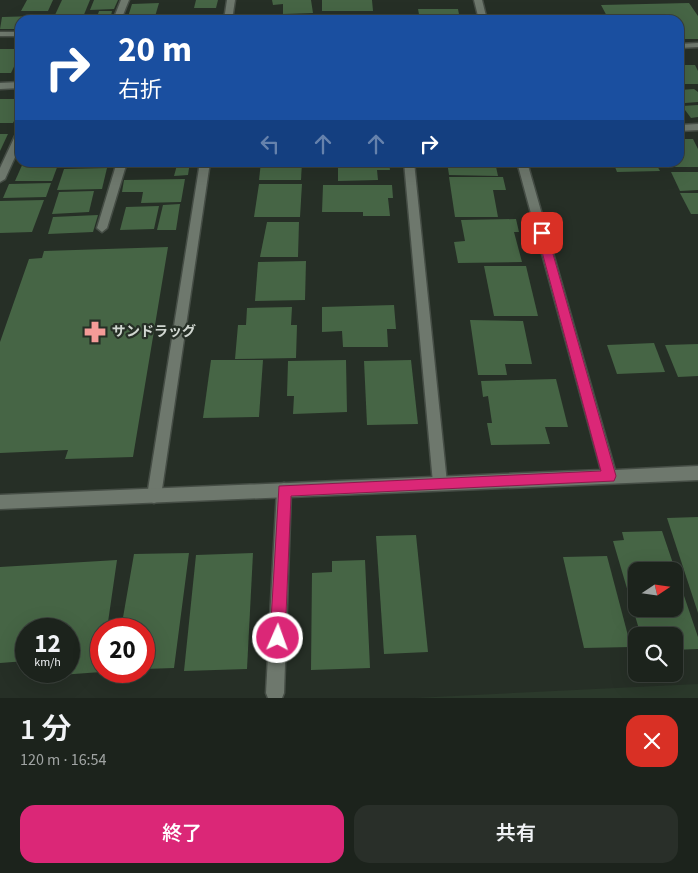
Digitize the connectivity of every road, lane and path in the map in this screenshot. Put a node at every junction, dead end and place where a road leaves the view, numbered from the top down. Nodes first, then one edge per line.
1 (125, 0) edge
2 (231, 0) edge
3 (478, 0) edge
4 (119, 15) edge
5 (229, 15) edge
6 (482, 15) edge
7 (0, 34) edge
8 (15, 34) edge
9 (698, 45) edge
10 (684, 46) edge
11 (15, 85) edge
12 (0, 86) edge
13 (698, 126) edge
14 (684, 127) edge
15 (15, 147) edge
16 (120, 167) edge
17 (204, 167) edge
18 (409, 167) edge
19 (523, 167) edge
20 (0, 179) edge
21 (102, 228) dead end
22 (698, 473) edge
23 (610, 476) junction
24 (440, 483) junction
25 (284, 490) junction
26 (154, 496) junction
27 (0, 502) edge
28 (275, 693) dead end

1 - 4 street
2 - 5 street
3 - 6 street
7 - 8 street
9 - 10 street
11 - 12 street
13 - 14 street
15 - 20 street
16 - 21 street
17 - 26 street
18 - 24 street
19 - 23 street
22 - 23 street
23 - 24 street
24 - 25 street
25 - 26 street
25 - 28 street
26 - 27 street

